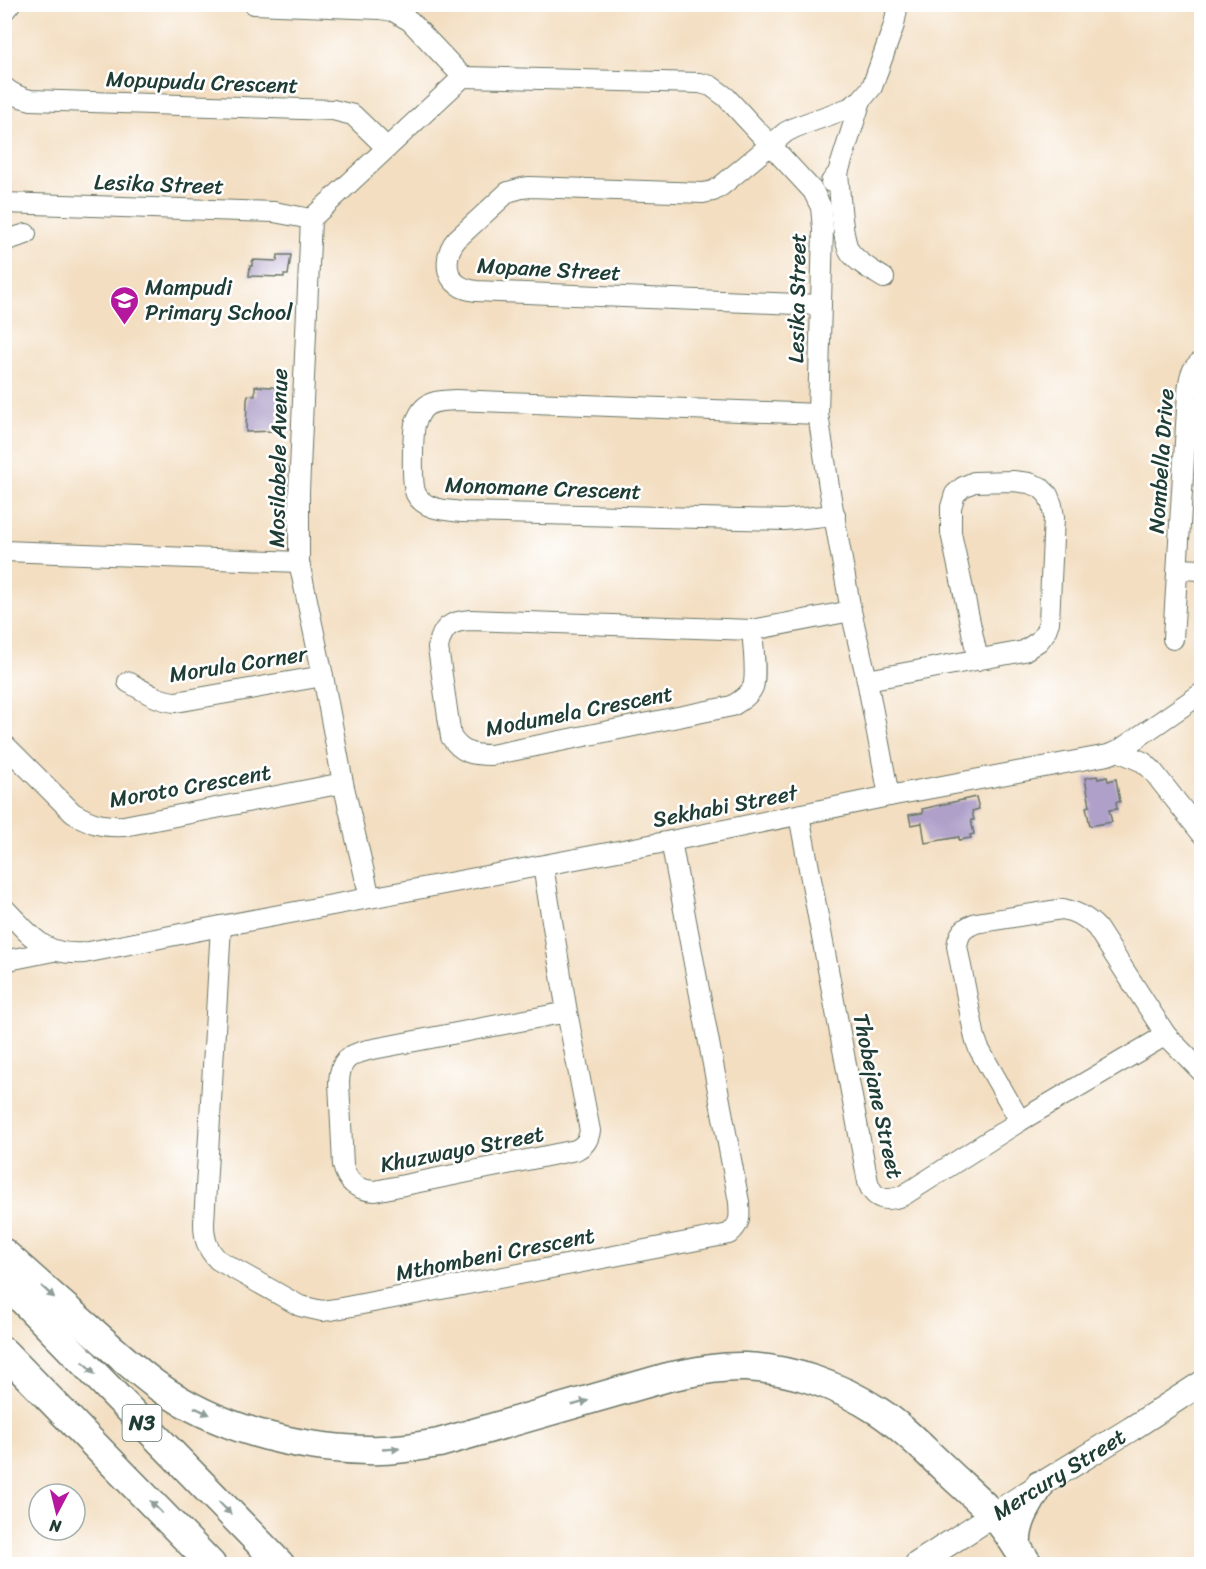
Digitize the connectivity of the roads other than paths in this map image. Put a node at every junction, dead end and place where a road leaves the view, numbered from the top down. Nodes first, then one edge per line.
1 (10, 4) edge
2 (254, 4) edge
3 (898, 4) edge
4 (4, 11) edge
5 (463, 77) junction
6 (4, 87) edge
7 (861, 100) junction
8 (770, 145) junction
9 (387, 148) junction
10 (838, 172) junction
11 (818, 200) junction
12 (4, 202) edge
13 (311, 219) junction
14 (26, 234) dead end
15 (4, 241) edge
16 (884, 278) dead end
17 (821, 305) junction
18 (1202, 361) edge
19 (818, 414) junction
20 (835, 515) junction
21 (4, 550) edge
22 (299, 562) junction
23 (1178, 570) junction
24 (1202, 570) edge
25 (852, 611) junction
26 (752, 630) junction
27 (1173, 639) dead end
28 (978, 660) junction
29 (323, 676) junction
30 (867, 680) junction
31 (128, 682) dead end
32 (1202, 693) edge
33 (4, 744) edge
34 (1118, 751) junction
35 (343, 783) junction
36 (889, 796) junction
37 (799, 816) junction
38 (1202, 834) edge
39 (671, 841) junction
40 (543, 866) junction
41 (370, 898) junction
42 (4, 908) edge
43 (221, 926) junction
44 (52, 951) junction
45 (4, 961) edge
46 (567, 1012) junction
47 (1166, 1035) junction
48 (1202, 1072) edge
49 (1020, 1121) junction
50 (4, 1253) edge
51 (4, 1281) edge
52 (4, 1352) edge
53 (1202, 1383) edge
54 (1040, 1485) junction
55 (994, 1515) junction
56 (1022, 1556) edge
57 (211, 1564) edge
58 (280, 1564) edge
59 (917, 1564) edge

1 - 4 street
2 - 5 street
3 - 7 street
5 - 8 street, Lesika Street
5 - 9 street
6 - 9 street, Mopupudu Crescent
7 - 8 street, Mopane Street
7 - 10 street
8 - 11 street, Lesika Street
8 - 17 street, Mopane Street
9 - 13 street
10 - 11 street
10 - 16 street
11 - 17 street, Lesika Street
12 - 13 street, Lesika Street
13 - 22 street, Mosilabele Avenue
14 - 15 street
17 - 19 street, Lesika Street
18 - 23 street, Nombella Drive
19 - 20 street, Lesika Street
19 - 20 street, Monomane Crescent
20 - 25 street, Lesika Street
21 - 22 street
22 - 29 street, Mosilabele Avenue
23 - 24 street
23 - 27 street, Nombella Drive
25 - 26 street, Modumela Crescent
25 - 30 street, Lesika Street
26 - 26 street, Modumela Crescent
28 - 28 street
28 - 30 street
29 - 31 street, Morula Corner
29 - 35 street, Mosilabele Avenue
30 - 36 street, Lesika Street
32 - 34 street
33 - 35 street, Moroto Crescent
34 - 36 street, Sekhabi Street
34 - 38 street
35 - 41 street, Mosilabele Avenue
36 - 37 street, Sekhabi Street
37 - 39 street, Sekhabi Street
37 - 49 street, Thobejane Street
39 - 40 street, Sekhabi Street
39 - 43 street, Mthombeni Crescent
40 - 41 street, Sekhabi Street
40 - 46 street, Khuzwayo Street
41 - 43 street, Sekhabi Street
42 - 44 street
43 - 44 street, Sekhabi Street
44 - 45 street, Sekhabi Street
46 - 46 street, Khuzwayo Street
47 - 48 street
47 - 49 street, Thobejane Street
47 - 49 street
50 -> 55 highway
51 -> 58 highway, N3
57 -> 52 highway, N3
53 - 54 main road, Mercury Street
54 - 55 main road, Mercury Street
54 - 56 highway
55 - 56 highway
55 - 59 main road, Mercury Street

